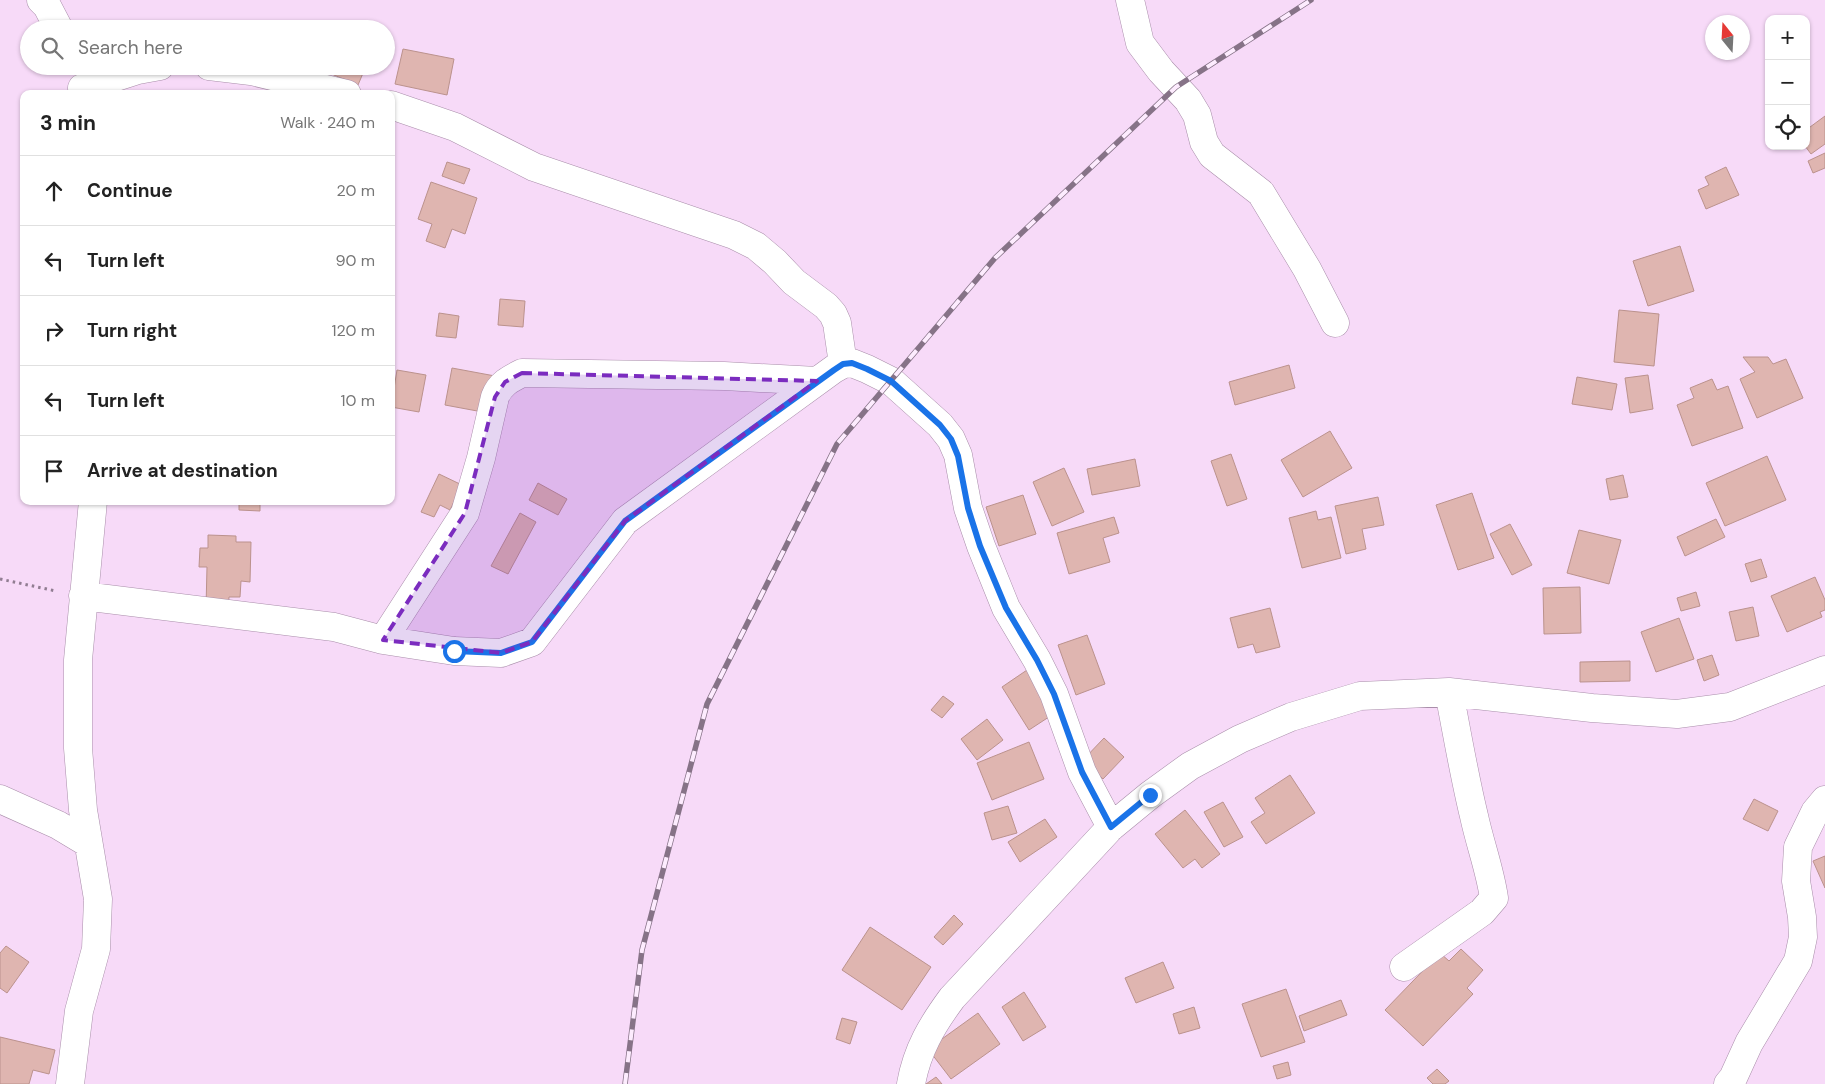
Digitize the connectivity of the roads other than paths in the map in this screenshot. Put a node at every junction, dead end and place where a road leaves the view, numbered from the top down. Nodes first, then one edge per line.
1 (41, 0) edge
2 (1130, 0) edge
3 (54, 20) edge
4 (116, 75) edge
5 (268, 75) edge
6 (80, 83) edge
7 (331, 90) edge
8 (395, 106) edge
9 (1334, 323) dead end
10 (843, 364) junction
11 (817, 381) junction
12 (93, 505) edge
13 (84, 596) junction
14 (383, 640) junction
15 (1825, 670) edge
16 (1449, 692) junction
17 (0, 799) edge
18 (1825, 800) edge
19 (1111, 827) junction
20 (88, 843) junction
21 (1404, 966) dead end
22 (70, 1084) edge
23 (911, 1084) edge
24 (1728, 1084) edge

1 - 3 street
2 - 9 street
4 - 6 street
5 - 7 street
8 - 10 street
10 - 11 street
10 - 19 street
11 - 14 street
11 - 14 street
12 - 13 street
13 - 14 street
13 - 20 street
15 - 16 street
16 - 19 street
16 - 21 street
17 - 20 street
18 - 24 street
19 - 23 street
20 - 22 street

